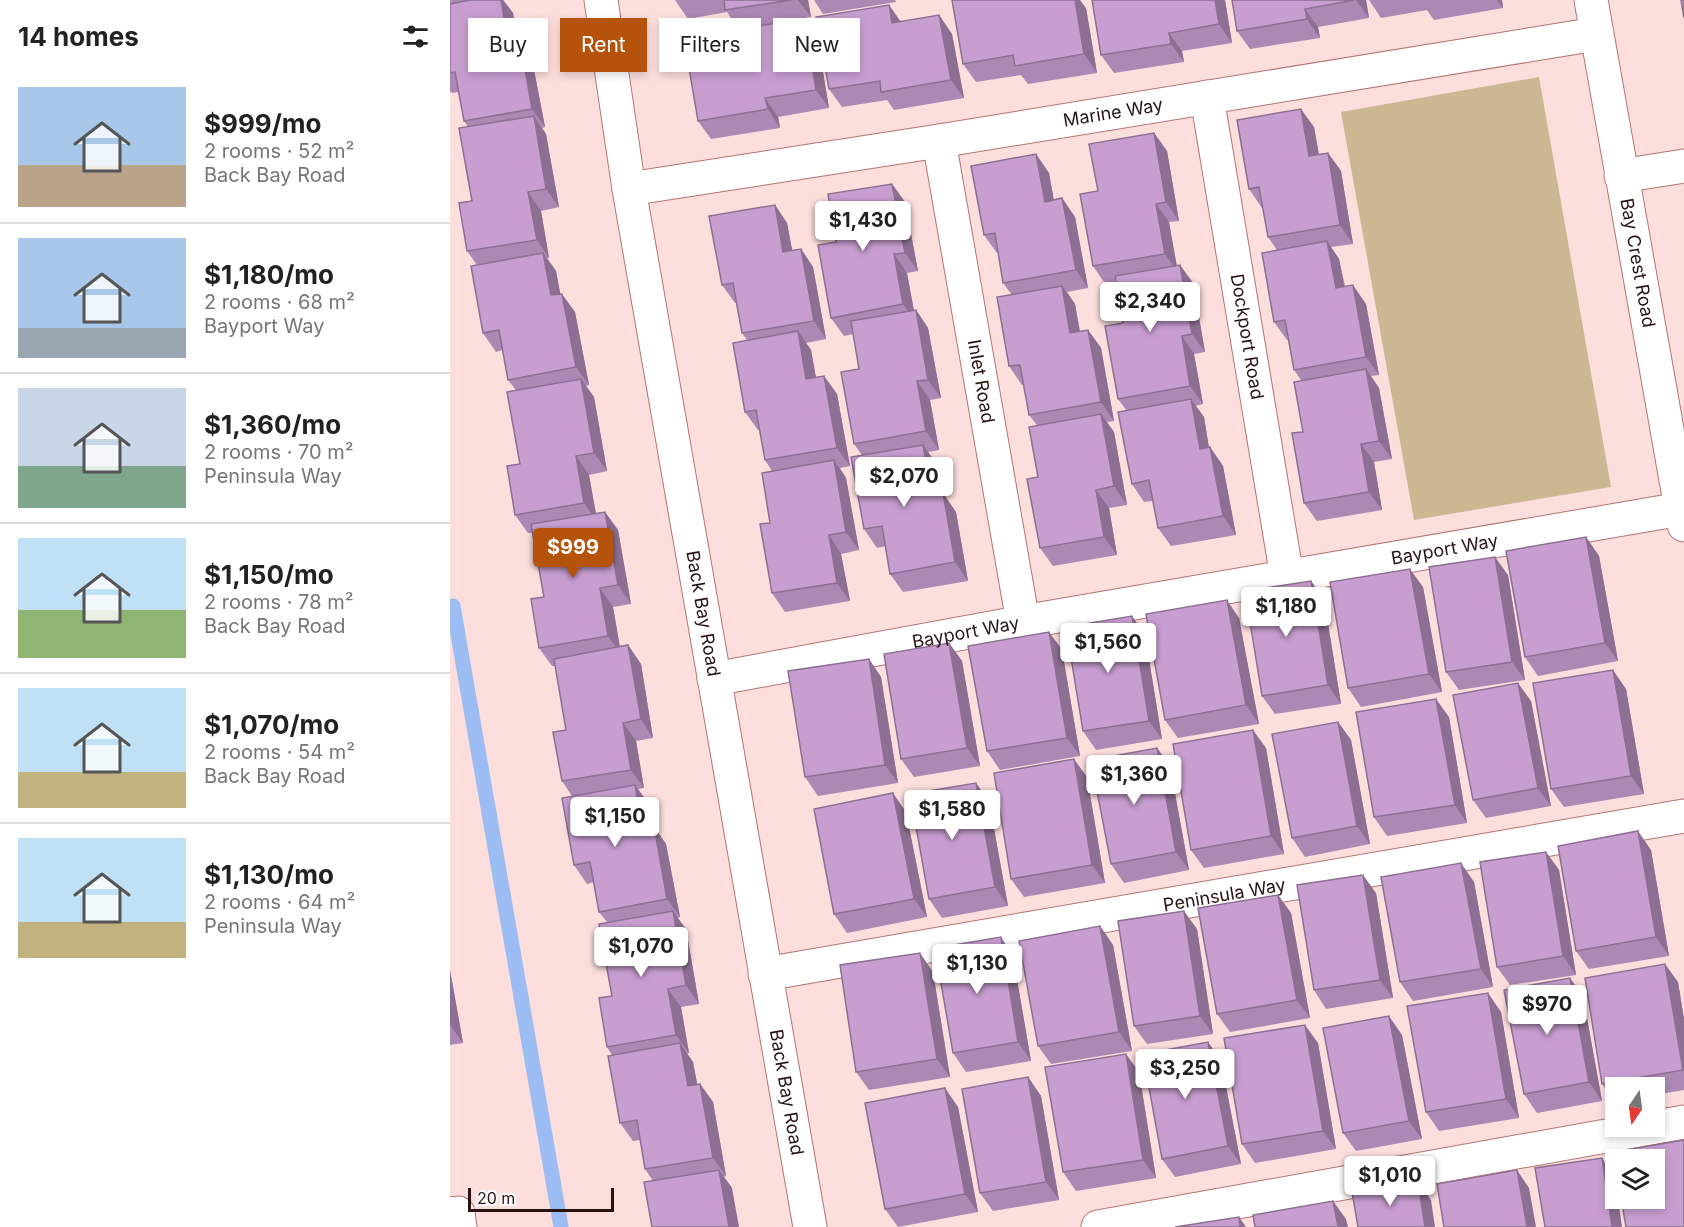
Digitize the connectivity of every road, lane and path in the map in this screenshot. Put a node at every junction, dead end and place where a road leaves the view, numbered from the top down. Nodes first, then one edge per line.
1 (602, 0) edge
2 (1591, 0) edge
3 (1596, 34) junction
4 (1207, 97) junction
5 (939, 141) junction
6 (1684, 166) edge
7 (1621, 177) junction
8 (629, 189) junction
9 (1676, 431) edge
10 (1682, 517) edge
11 (1287, 577) junction
12 (1023, 622) junction
13 (714, 679) junction
14 (1684, 816) edge
15 (765, 974) junction
16 (1684, 1122) edge
17 (450, 1214) edge
18 (460, 1227) edge
19 (810, 1227) edge
20 (1098, 1227) edge

1 - 8 street, Back Bay Road
2 - 3 street, Bay Crest Road
3 - 4 street, Marine Way
3 - 7 street, Bay Crest Road
4 - 5 street, Marine Way
4 - 11 street, Dockport Road
5 - 8 street, Marine Way
5 - 12 street, Inlet Road
6 - 7 street
7 - 9 street, Bay Crest Road
8 - 13 street, Back Bay Road
9 - 10 street, Bay Crest Road
10 - 11 street, Bayport Way
11 - 12 street, Bayport Way
12 - 13 street, Bayport Way
13 - 15 street, Back Bay Road
14 - 15 street, Peninsula Way
15 - 19 street, Back Bay Road
16 - 20 street
17 - 18 street

